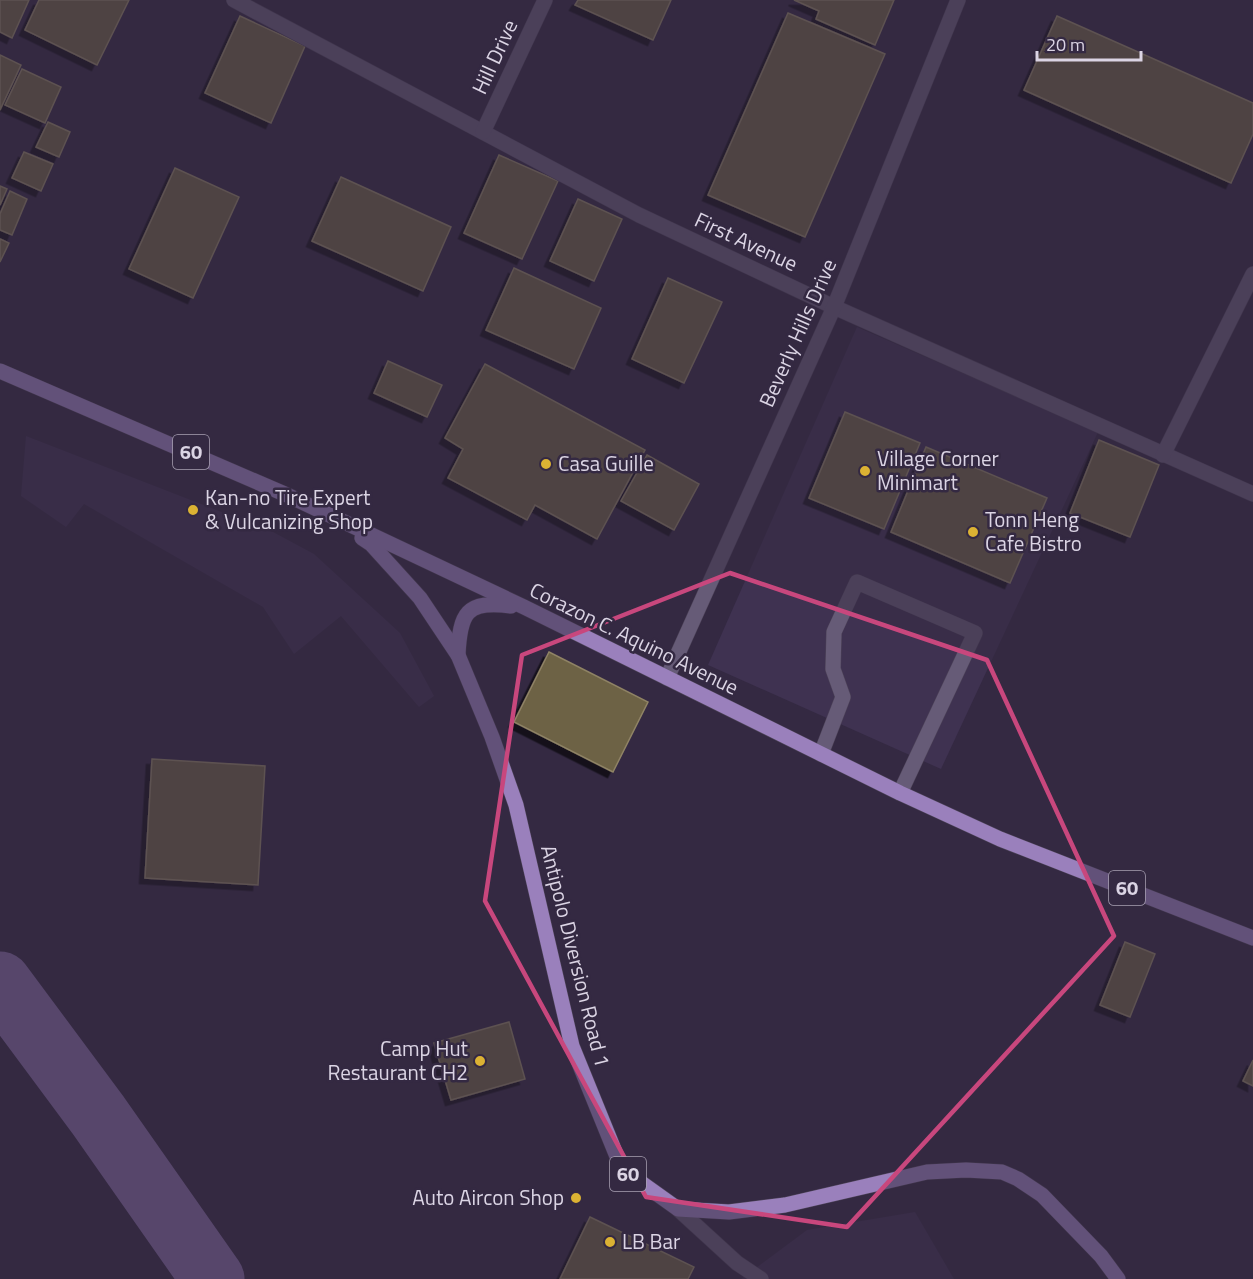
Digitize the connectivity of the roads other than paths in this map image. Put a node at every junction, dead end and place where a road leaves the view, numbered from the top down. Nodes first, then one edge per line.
1 (234, 0) edge
2 (545, 0) edge
3 (958, 0) edge
4 (483, 132) junction
5 (1253, 274) edge
6 (834, 307) junction
7 (0, 371) edge
8 (1163, 455) junction
9 (1253, 494) edge
10 (319, 512) junction
11 (524, 607) junction
12 (458, 655) junction
13 (668, 678) junction
14 (820, 754) junction
15 (900, 793) junction
16 (1253, 938) edge
17 (678, 1209) junction
18 (761, 1279) edge
19 (1118, 1279) edge

1 - 4 street, First Avenue
2 - 4 street, Hill Drive
3 - 6 street, Beverly Hills Drive
4 - 6 street, First Avenue
5 - 8 street
6 - 8 street, First Avenue
6 - 13 street, Beverly Hills Drive
7 - 10 main road, Corazon C. Aquino Avenue / 60
8 - 9 street, First Avenue
10 - 11 main road, Corazon C. Aquino Avenue / 60
10 - 12 main road, Antipolo Diversion Road 1 / 60
11 - 12 main road
11 - 13 main road, Corazon C. Aquino Avenue / 60
12 - 17 main road, Antipolo Diversion Road 1 / 60
13 - 14 main road, Corazon C. Aquino Avenue / 60
14 - 15 main road, Corazon C. Aquino Avenue / 60
14 - 15 street
15 - 16 main road, Corazon C. Aquino Avenue / 60
17 - 18 street
17 - 19 main road

